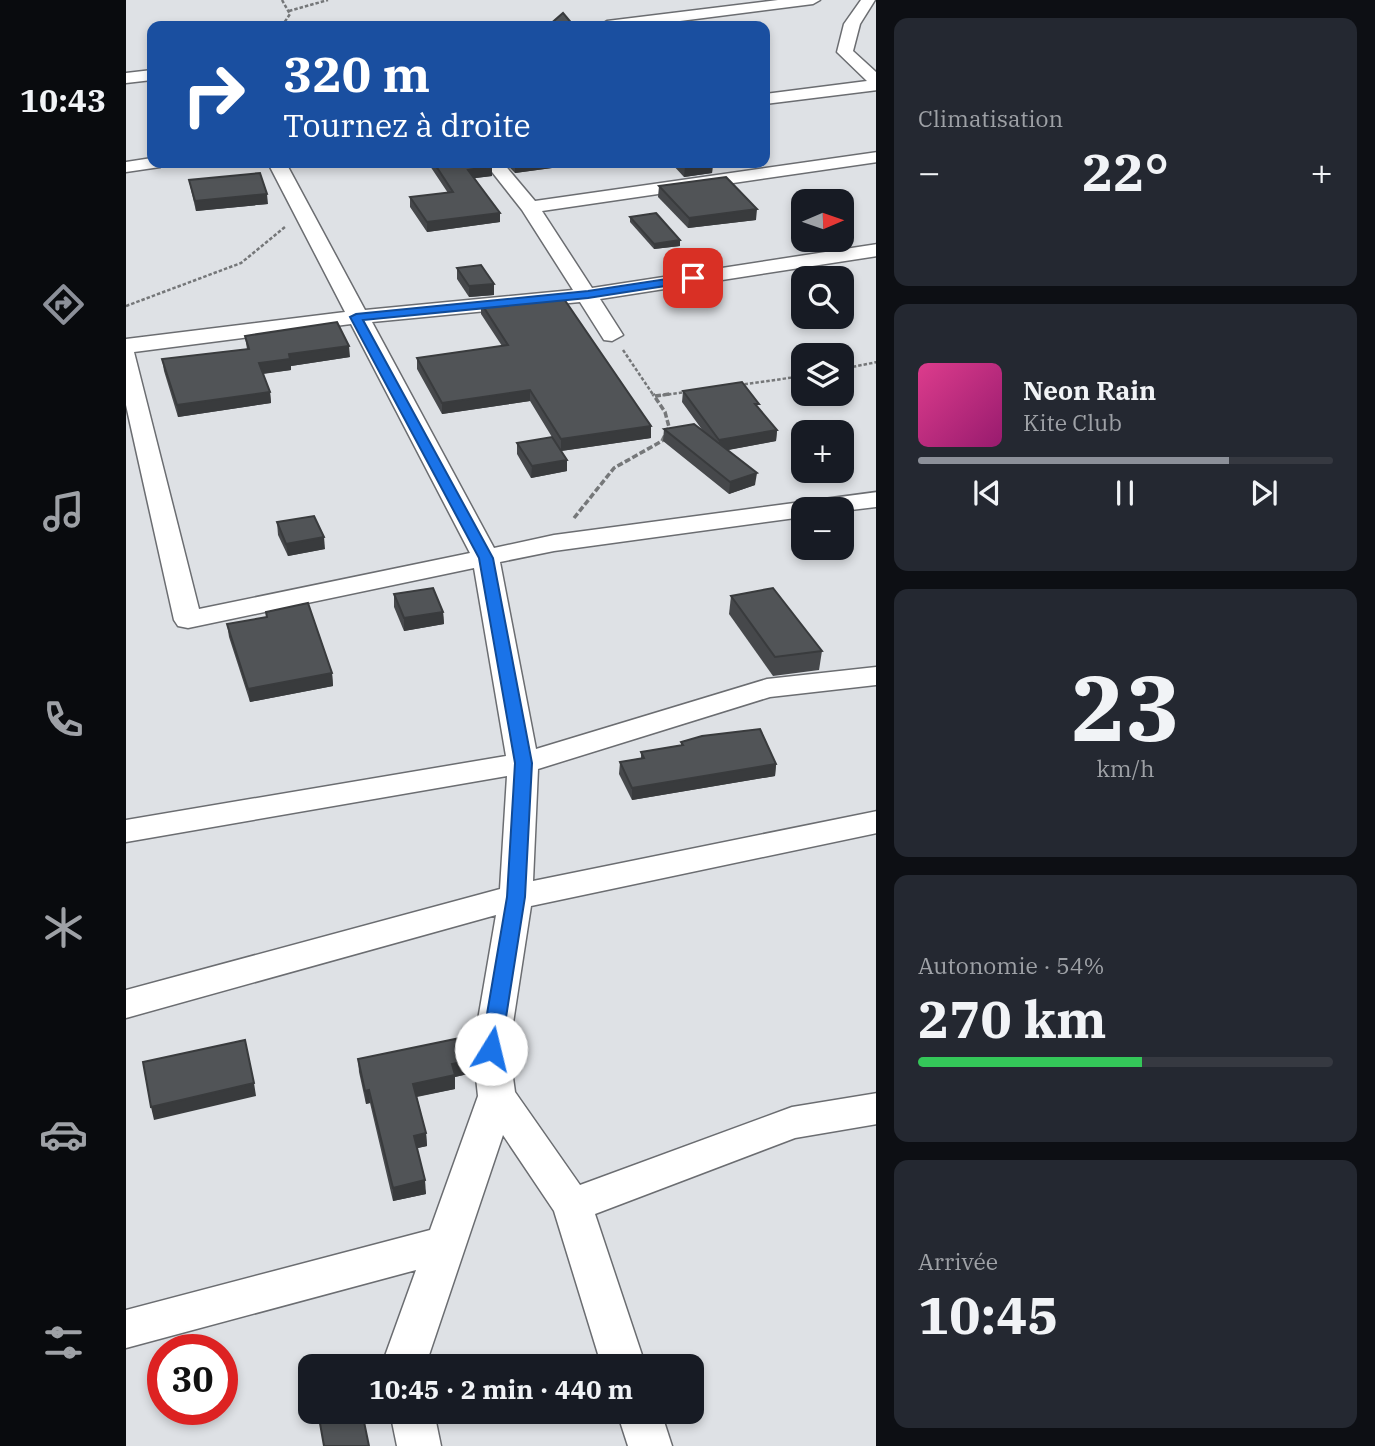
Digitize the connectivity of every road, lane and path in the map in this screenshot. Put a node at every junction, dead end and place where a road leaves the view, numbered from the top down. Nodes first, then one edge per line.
1 (282, 0) edge
2 (328, 0) edge
3 (813, 0) edge
4 (869, 0) edge
5 (289, 11) junction
6 (286, 21) edge
7 (647, 21) edge
8 (147, 76) edge
9 (126, 78) edge
10 (876, 84) edge
11 (770, 98) edge
12 (876, 158) edge
13 (147, 164) edge
14 (126, 167) edge
15 (280, 168) edge
16 (498, 168) edge
17 (530, 207) junction
18 (305, 218) junction
19 (876, 250) edge
20 (588, 295) junction
21 (126, 306) edge
22 (356, 317) junction
23 (612, 335) joint
24 (126, 346) edge
25 (126, 356) edge
26 (876, 362) edge
27 (854, 367) edge
28 (791, 378) edge
29 (734, 386) edge
30 (695, 391) edge
31 (655, 396) junction
32 (873, 503) edge
33 (554, 543) junction
34 (486, 558) junction
35 (876, 676) edge
36 (523, 763) junction
37 (876, 822) edge
38 (126, 831) edge
39 (516, 897) junction
40 (126, 1004) edge
41 (497, 1096) junction
42 (876, 1108) edge
43 (572, 1205) junction
44 (445, 1244) junction
45 (126, 1329) edge
46 (407, 1354) edge
47 (620, 1354) edge
48 (414, 1424) edge
49 (643, 1424) edge
50 (419, 1446) edge
51 (650, 1446) edge

1 - 5 path
2 - 5 path
3 - 7 street
4 - 10 street
5 - 6 path
8 - 9 street
10 - 11 street
12 - 17 street
13 - 14 street
15 - 18 street
16 - 17 street
17 - 20 street
18 - 21 path
18 - 22 street
19 - 20 street
20 - 22 street
20 - 23 street
22 - 24 street
22 - 34 street
23 - 31 path
25 - 34 street
26 - 27 path
28 - 29 path
30 - 31 path
31 - 33 path
32 - 33 street
33 - 34 street
34 - 36 street
35 - 36 street
36 - 38 street
36 - 39 street
37 - 39 street
39 - 40 street
39 - 41 street
41 - 43 street
41 - 44 street
42 - 43 street
43 - 47 street
44 - 45 street
44 - 46 street
48 - 50 street
49 - 51 street

